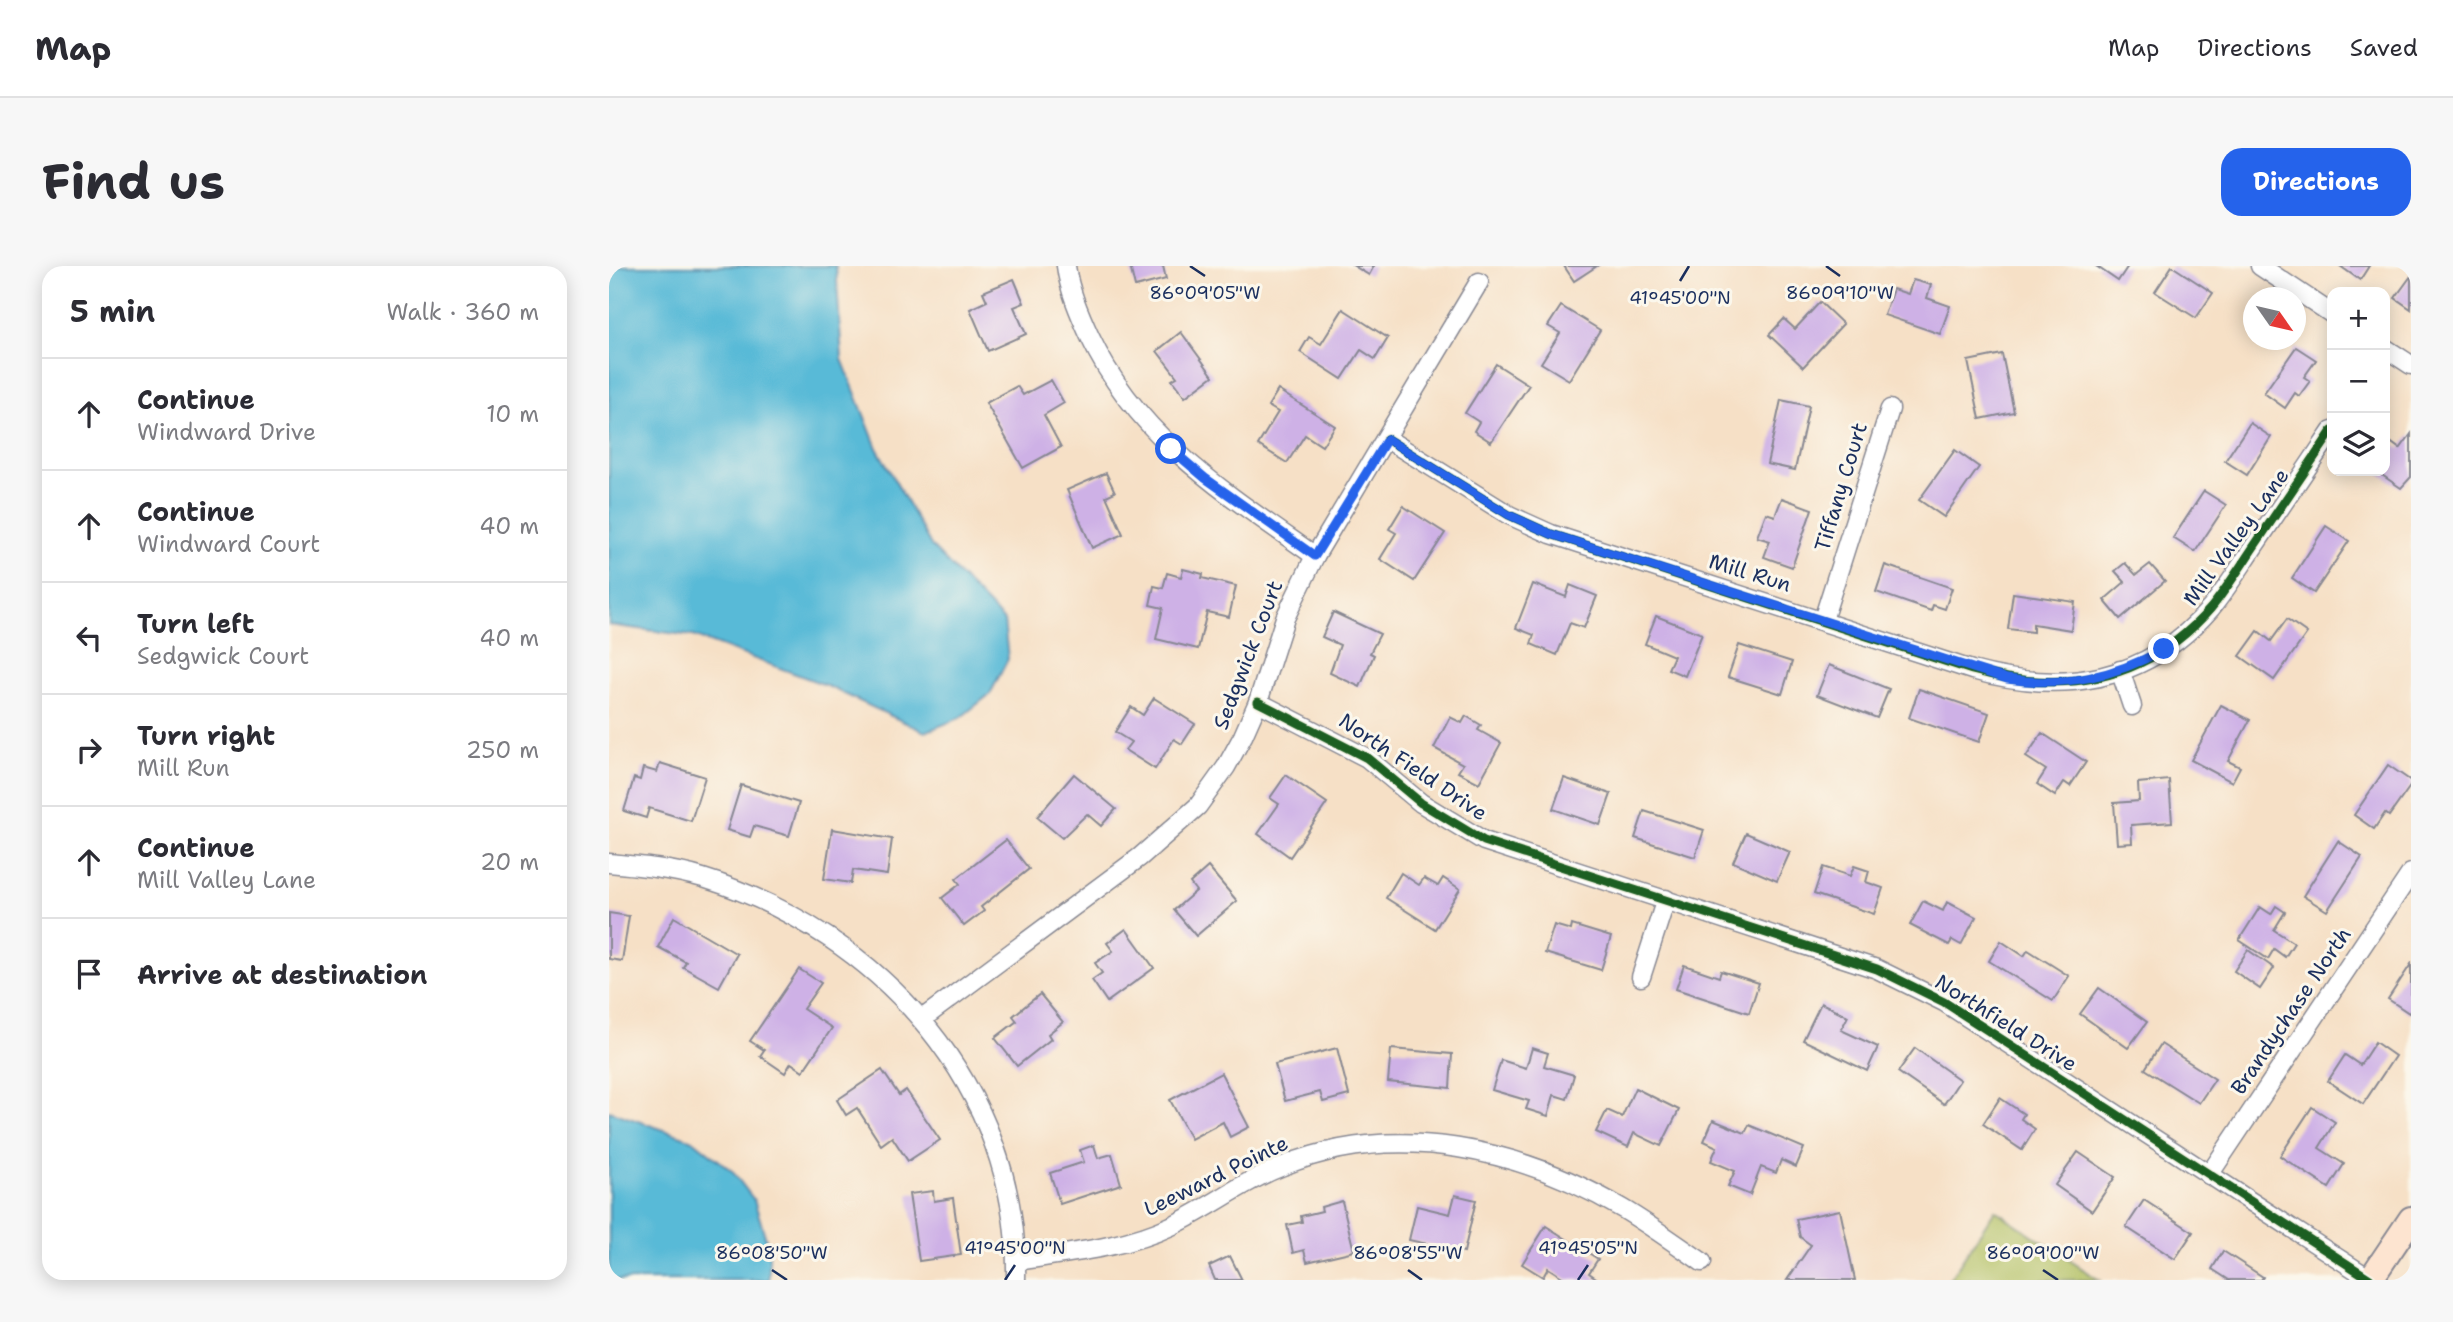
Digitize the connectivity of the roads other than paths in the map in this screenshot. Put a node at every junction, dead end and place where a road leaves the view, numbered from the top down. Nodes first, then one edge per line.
1 (1066, 266) edge
2 (2260, 266) edge
3 (1479, 282) dead end
4 (2327, 311) edge
5 (2390, 353) edge
6 (2411, 365) edge
7 (1889, 409) dead end
8 (2327, 438) edge
9 (1387, 439) junction
10 (1315, 556) junction
11 (1823, 620) junction
12 (2120, 670) junction
13 (1258, 702) junction
14 (2132, 706) dead end
15 (609, 863) edge
16 (2411, 873) edge
17 (1585, 874) joint
18 (1666, 899) junction
19 (1641, 977) dead end
20 (922, 1019) junction
21 (2209, 1175) junction
22 (2411, 1219) edge
23 (1017, 1261) junction
24 (1702, 1262) dead end
25 (1016, 1280) edge
26 (2370, 1280) edge

1 - 10 street
2 - 4 street
3 - 9 street, Sedgwick Court
5 - 6 street
7 - 11 street, Tiffany Court
8 - 12 street, Mill Valley Lane
9 - 10 street, Sedgwick Court
9 - 11 street, Mill Run
10 - 13 street, Sedgwick Court
11 - 12 street, Mill Run
12 - 14 street
13 - 17 street, North Field Drive
13 - 20 street, Sedgwick Court
15 - 20 street
16 - 21 street, Brandychase North
17 - 18 street, Northfield Drive
18 - 19 street
18 - 21 street, Northfield Drive
20 - 23 street
21 - 26 street, Northfield Drive
22 - 26 street
23 - 24 street, Leeward Pointe
23 - 25 street

